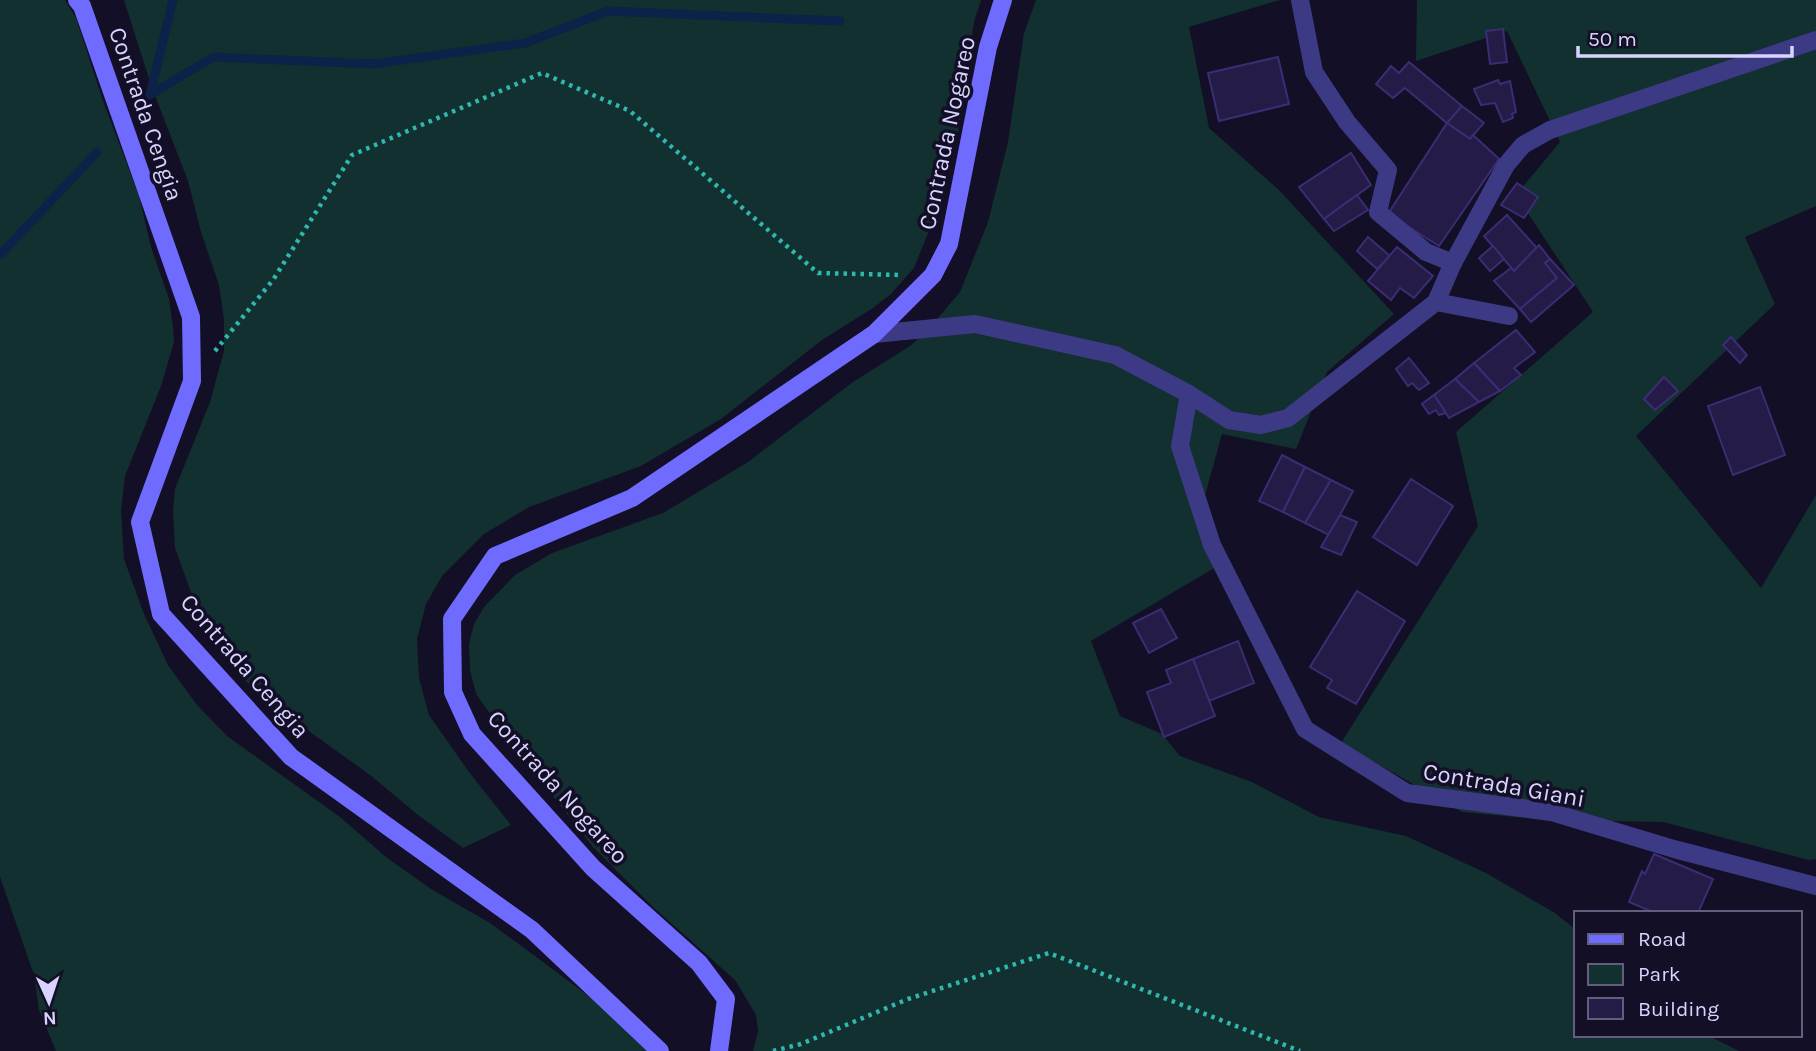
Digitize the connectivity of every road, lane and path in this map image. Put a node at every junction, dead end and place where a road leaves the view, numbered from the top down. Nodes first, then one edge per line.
1 (77, 0) edge
2 (1003, 0) edge
3 (1300, 0) edge
4 (1816, 40) edge
5 (1453, 263) junction
6 (933, 275) junction
7 (1436, 302) junction
8 (1509, 317) dead end
9 (874, 334) junction
10 (191, 381) junction
11 (1189, 394) junction
12 (1816, 886) edge
13 (660, 1051) edge
14 (719, 1051) edge
15 (773, 1051) edge
16 (1300, 1051) edge

1 - 10 street, Contrada Cengia
2 - 6 street, Contrada Nogareo
3 - 5 street
4 - 5 street, Contrada Nogareo
5 - 7 street, Contrada Nogareo
6 - 9 street, Contrada Nogareo
6 - 10 path
7 - 8 street
7 - 11 street, Contrada Nogareo
9 - 11 street, Contrada Nogareo
9 - 14 street, Contrada Nogareo
10 - 13 street, Contrada Cengia
11 - 12 street, Contrada Giani
15 - 16 path

